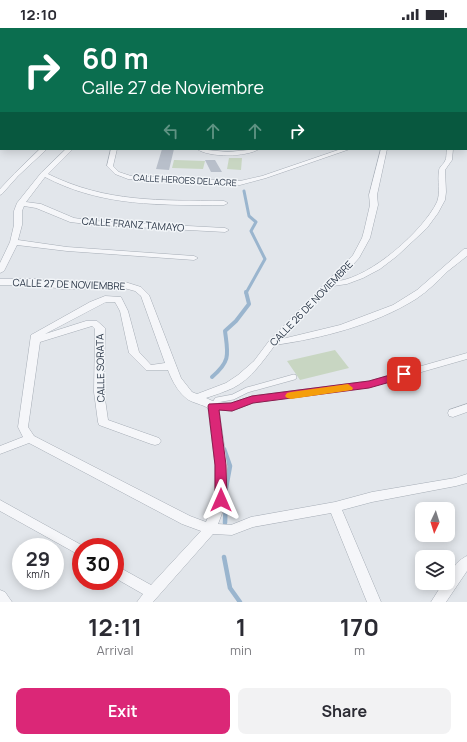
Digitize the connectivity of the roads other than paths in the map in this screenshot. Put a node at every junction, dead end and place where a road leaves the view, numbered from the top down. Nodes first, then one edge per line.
1 (43, 150) edge
2 (69, 150) edge
3 (114, 150) edge
4 (203, 150) edge
5 (245, 150) edge
6 (344, 150) edge
7 (384, 150) edge
8 (450, 150) edge
9 (43, 174) junction
10 (0, 193) edge
11 (21, 203) junction
12 (224, 203) dead end
13 (225, 230) dead end
14 (14, 242) junction
15 (467, 251) edge
16 (194, 258) dead end
17 (0, 271) edge
18 (0, 282) edge
19 (330, 284) junction
20 (36, 340) junction
21 (272, 343) junction
22 (467, 356) edge
23 (172, 366) junction
24 (294, 377) dead end
25 (196, 399) junction
26 (213, 406) junction
27 (467, 408) edge
28 (453, 413) dead end
29 (30, 439) junction
30 (155, 441) dead end
31 (0, 450) edge
32 (467, 478) edge
33 (0, 505) edge
34 (335, 507) junction
35 (210, 528) junction
36 (72, 547) edge
37 (467, 562) edge
38 (124, 578) edge
39 (0, 596) edge
40 (148, 597) edge
41 (5, 602) edge
42 (374, 602) edge
43 (438, 602) edge

1 - 10 street
2 - 9 street
3 - 6 street, CALLE HEROES DEL ACRE
4 - 5 street
7 - 19 street, CALLE 26 DE NOVIEMBRE
8 - 19 street
9 - 11 street
9 - 12 street
11 - 13 street, CALLE FRANZ TAMAYO
11 - 14 street
14 - 16 street
14 - 17 street
15 - 21 street
18 - 23 street, CALLE 27 DE NOVIEMBRE
19 - 21 street, CALLE 26 DE NOVIEMBRE
20 - 23 street
20 - 29 street
20 - 30 street, CALLE SORATA
21 - 25 street, CALLE 26 DE NOVIEMBRE
22 - 26 street, CALLE 27 DE NOVIEMBRE
23 - 25 street, CALLE 27 DE NOVIEMBRE
24 - 26 lane
25 - 26 street, CALLE 27 DE NOVIEMBRE
26 - 35 street
27 - 28 street
29 - 31 street
29 - 35 street
32 - 34 street
33 - 36 street
34 - 35 street
34 - 42 street
35 - 40 street
37 - 43 street
38 - 40 street
39 - 41 street

